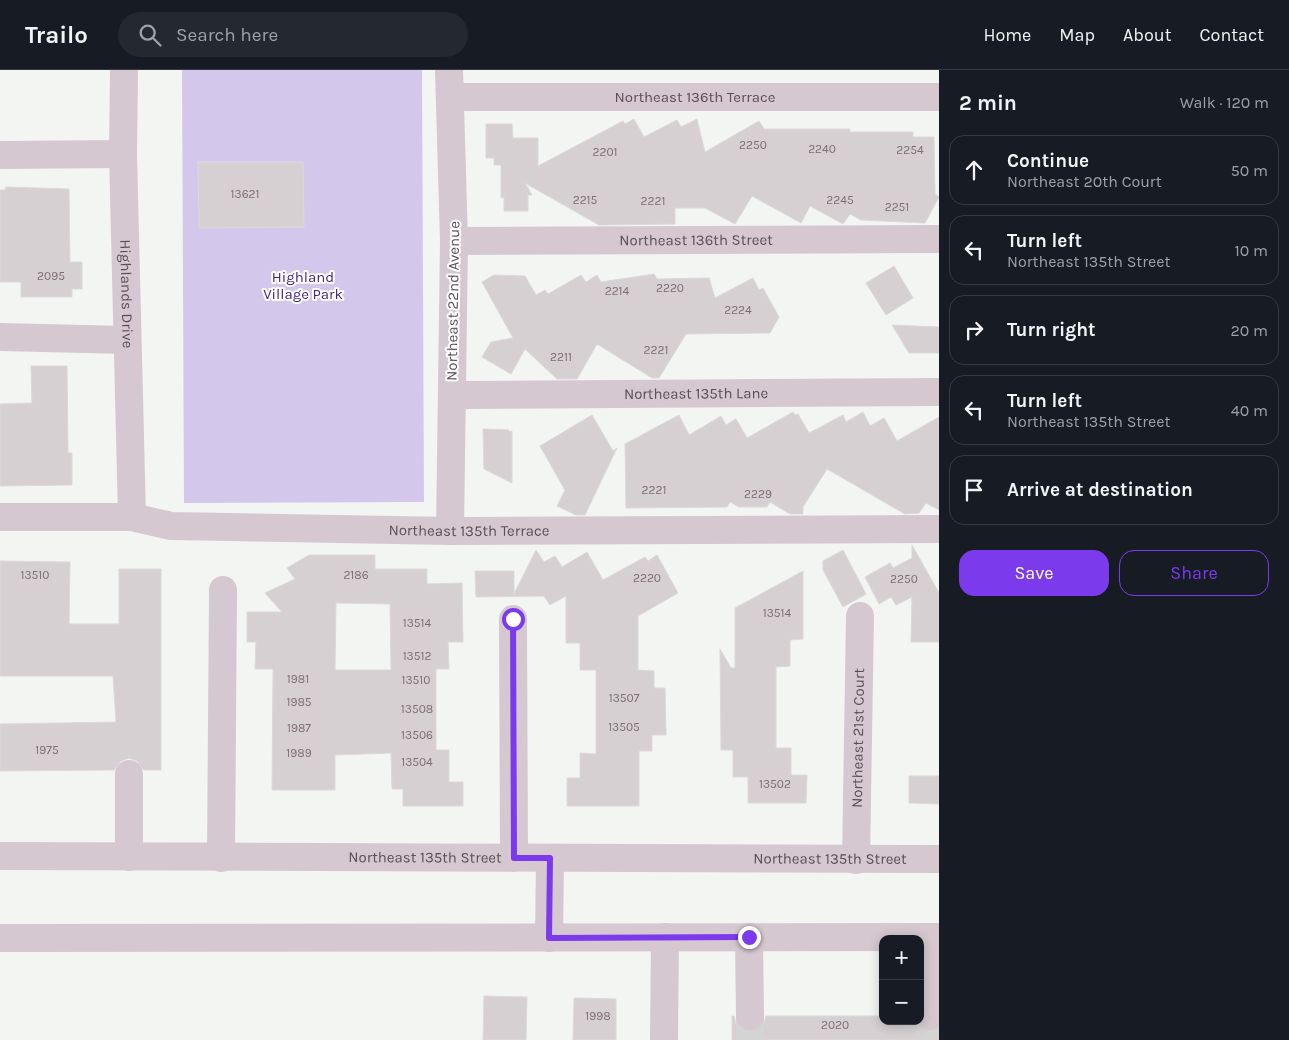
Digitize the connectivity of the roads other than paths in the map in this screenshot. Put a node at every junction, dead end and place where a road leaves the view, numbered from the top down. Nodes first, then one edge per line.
1 (124, 70) edge
2 (449, 70) edge
3 (450, 97) junction
4 (939, 97) edge
5 (123, 154) junction
6 (0, 155) edge
7 (939, 239) edge
8 (454, 242) junction
9 (0, 337) edge
10 (127, 340) junction
11 (939, 392) edge
12 (452, 396) junction
13 (0, 517) edge
14 (132, 517) junction
15 (939, 529) edge
16 (450, 531) junction
17 (224, 590) dead end
18 (860, 616) dead end
19 (513, 619) dead end
20 (129, 774) dead end
21 (0, 856) edge
22 (129, 857) junction
23 (221, 858) junction
24 (514, 858) junction
25 (550, 858) junction
26 (939, 859) edge
27 (856, 860) junction
28 (665, 937) junction
29 (749, 937) junction
30 (932, 937) edge
31 (0, 938) edge
32 (549, 938) junction
33 (750, 1016) tunnel mouth
34 (930, 1016) tunnel mouth
35 (664, 1040) edge

1 - 5 street, Highlands Drive
2 - 3 street, Northeast 22nd Avenue
3 - 4 street, Northeast 136th Terrace
3 - 8 street, Northeast 22nd Avenue
5 - 6 street
5 - 10 street, Highlands Drive
7 - 8 street, Northeast 136th Street
8 - 12 street, Northeast 22nd Avenue
9 - 10 street
10 - 14 street, Highlands Drive
11 - 12 street, Northeast 135th Lane
12 - 16 street, Northeast 22nd Avenue
13 - 14 street, Northeast 135th Terrace
14 - 16 street, Northeast 135th Terrace
15 - 16 street, Northeast 135th Terrace
17 - 23 street
18 - 27 street, Northeast 21st Court
19 - 24 street
20 - 22 street
21 - 22 street, Northeast 135th Street
22 - 23 street, Northeast 135th Street
23 - 24 street, Northeast 135th Street
24 - 25 street, Northeast 135th Street
25 - 27 street, Northeast 135th Street
25 - 32 street
26 - 27 street, Northeast 135th Street
28 - 29 street
28 - 32 street
28 - 35 street
29 - 30 street
29 - 33 street
30 - 34 street
31 - 32 street

